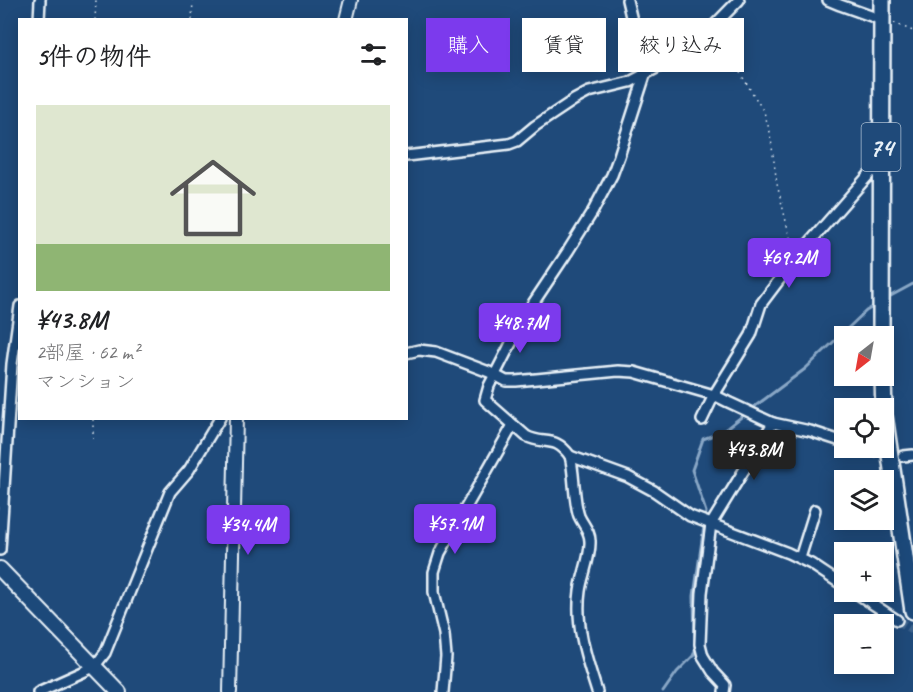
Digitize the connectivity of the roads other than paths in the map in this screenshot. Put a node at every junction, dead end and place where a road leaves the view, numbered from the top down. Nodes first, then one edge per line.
1 (39, 0) edge
2 (351, 0) edge
3 (627, 0) edge
4 (739, 0) edge
5 (828, 0) edge
6 (882, 0) edge
7 (39, 18) edge
8 (346, 18) edge
9 (882, 20) junction
10 (645, 75) junction
11 (408, 156) edge
12 (881, 161) junction
13 (881, 326) edge
14 (18, 335) edge
15 (408, 353) edge
16 (16, 364) edge
17 (494, 375) junction
18 (884, 386) edge
19 (714, 395) junction
20 (219, 420) edge
21 (236, 420) edge
22 (702, 420) dead end
23 (773, 423) junction
24 (513, 425) junction
25 (834, 439) edge
26 (570, 456) junction
27 (903, 456) dead end
28 (913, 456) edge
29 (815, 510) dead end
30 (711, 524) junction
31 (0, 550) edge
32 (800, 558) junction
33 (0, 569) edge
34 (834, 579) edge
35 (870, 602) edge
36 (913, 610) edge
37 (897, 620) tunnel mouth
38 (94, 667) junction
39 (38, 692) edge
40 (119, 692) edge
41 (230, 692) edge
42 (443, 692) edge
43 (597, 692) edge
44 (724, 692) edge

1 - 7 street
2 - 8 street
3 - 10 street
4 - 10 street
5 - 9 street
6 - 9 main road, 74
9 - 12 main road, 74
10 - 11 street
10 - 17 street
12 - 13 main road, 74
12 - 19 street
14 - 16 street
15 - 17 street
16 - 31 street
17 - 19 street
17 - 24 street
18 - 36 main road
19 - 22 street
19 - 23 street
20 - 38 street
21 - 41 street
23 - 25 street
23 - 30 street
24 - 26 street
24 - 42 street
26 - 30 street
26 - 43 street
27 - 28 street
29 - 32 street
30 - 32 street
30 - 44 street
32 - 34 street
33 - 38 main road
35 - 37 street
38 - 39 street
38 - 40 main road

